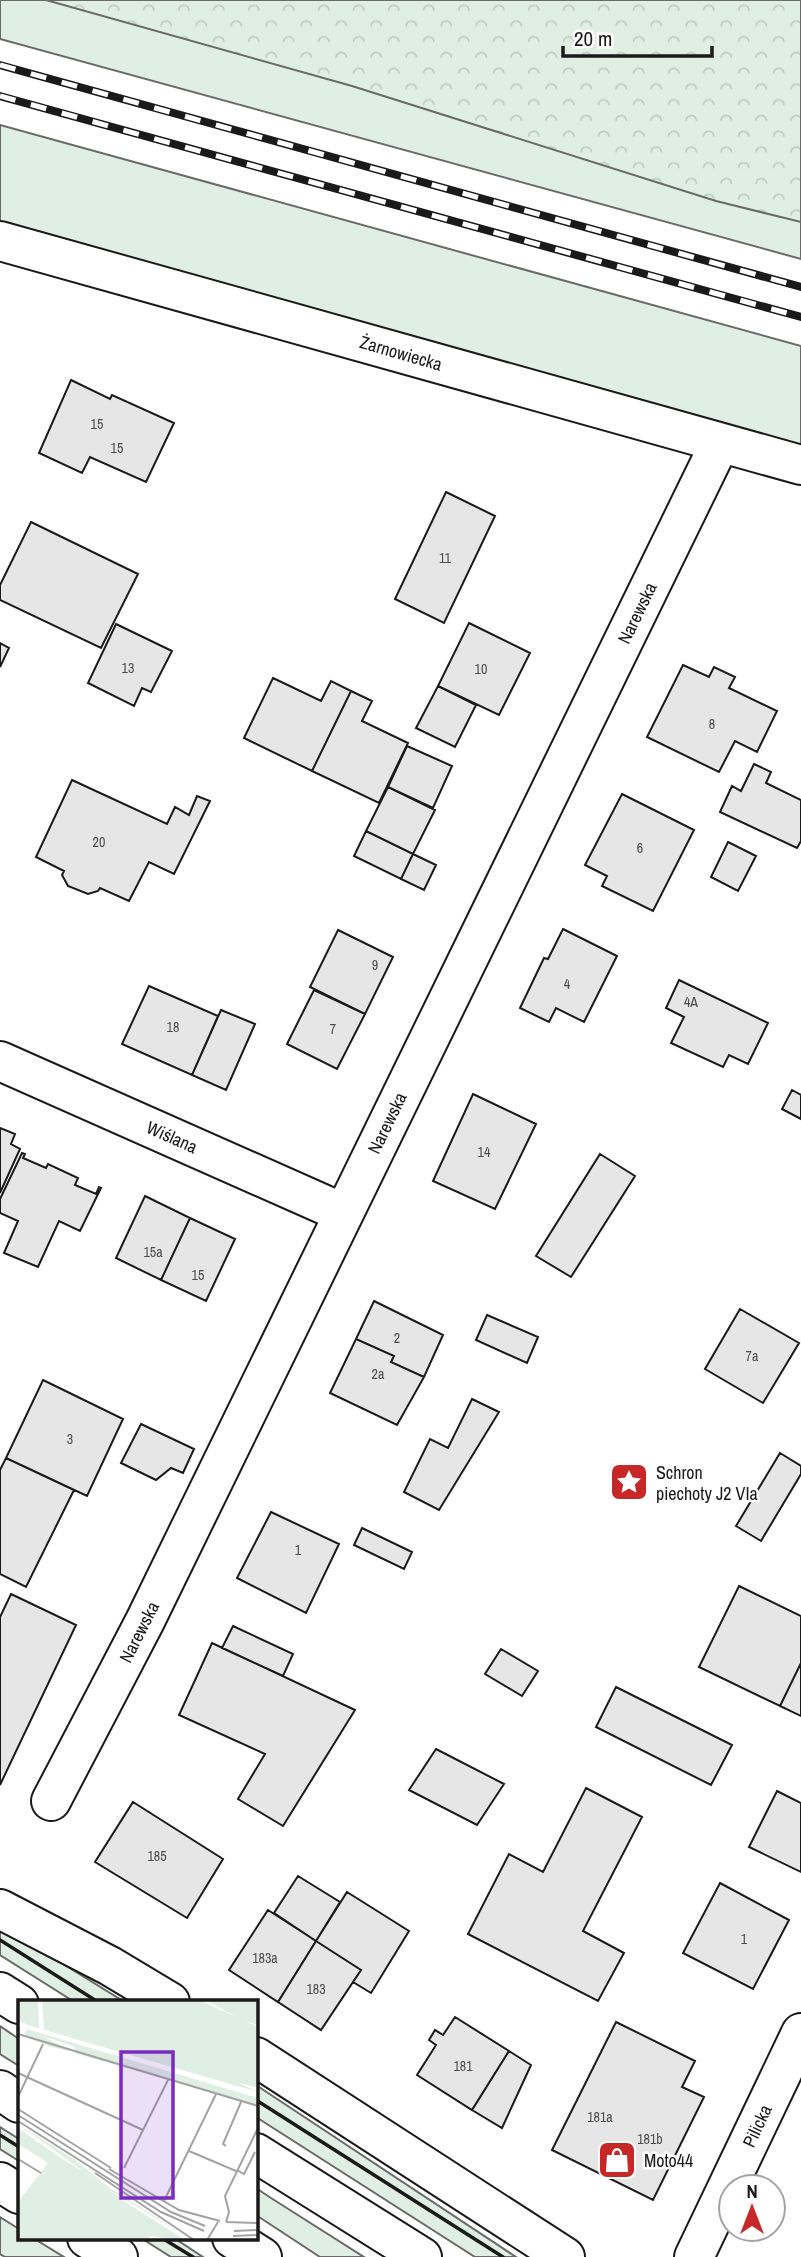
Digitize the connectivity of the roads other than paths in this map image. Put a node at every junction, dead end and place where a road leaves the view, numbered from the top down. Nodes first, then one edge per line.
1 (0, 241) edge
2 (720, 443) junction
3 (801, 465) edge
4 (0, 1061) edge
5 (343, 1213) junction
6 (51, 1801) dead end
7 (0, 1901) edge
8 (0, 1909) edge
9 (53, 1935) junction
10 (0, 1992) edge
11 (168, 2000) edge
12 (18, 2003) edge
13 (801, 2033) edge
14 (257, 2058) edge
15 (0, 2090) edge
16 (18, 2101) edge
17 (257, 2154) edge
18 (0, 2182) edge
19 (18, 2193) edge
20 (91, 2240) edge
21 (235, 2240) edge
22 (118, 2257) edge
23 (262, 2257) edge
24 (422, 2257) edge
25 (565, 2257) edge
26 (694, 2257) edge

1 - 2 street, Żarnowiecka
2 - 3 street, Żarnowiecka
2 - 5 street, Narewska
4 - 5 street, Wiślana
5 - 6 street, Narewska
7 - 9 street
8 - 9 street
9 - 11 street
10 - 12 street
13 - 26 street, Pilicka
14 - 25 street
15 - 16 street
17 - 24 street
18 - 19 street
20 - 22 street
21 - 23 street

